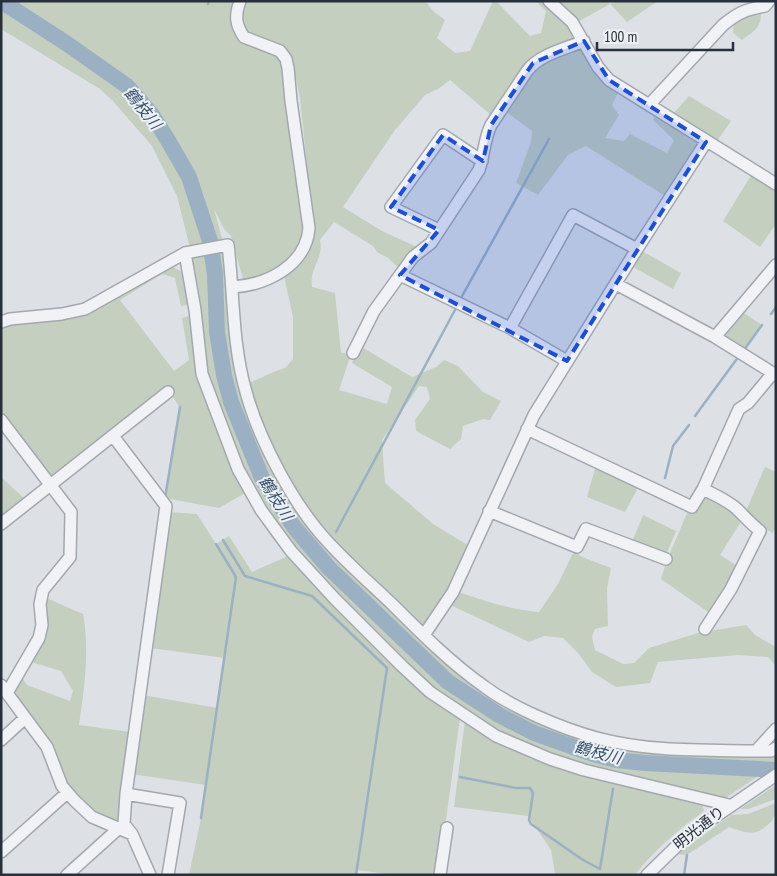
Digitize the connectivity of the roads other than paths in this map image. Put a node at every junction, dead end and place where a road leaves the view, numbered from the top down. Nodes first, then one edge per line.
1 (240, 1) edge
2 (549, 1) edge
3 (769, 1) edge
4 (584, 42) junction
5 (649, 105) junction
6 (706, 142) junction
7 (482, 161) junction
8 (776, 184) edge
9 (439, 230) junction
10 (637, 249) junction
11 (188, 253) junction
12 (776, 265) edge
13 (400, 275) junction
14 (616, 284) junction
15 (233, 287) junction
16 (1, 322) edge
17 (510, 328) junction
18 (715, 337) junction
19 (354, 353) dead end
20 (567, 361) junction
21 (775, 374) edge
22 (168, 392) dead end
23 (1, 420) edge
24 (527, 429) junction
25 (112, 436) junction
26 (51, 485) junction
27 (703, 489) junction
28 (489, 511) junction
29 (1, 524) edge
30 (666, 559) dead end
31 (705, 628) dead end
32 (424, 635) junction
33 (4, 689) edge
34 (25, 718) junction
35 (776, 728) edge
36 (1, 740) edge
37 (776, 748) edge
38 (756, 751) junction
39 (776, 775) edge
40 (67, 793) junction
41 (126, 794) junction
42 (729, 806) junction
43 (118, 828) junction
44 (447, 828) dead end
45 (132, 834) junction
46 (1, 852) edge
47 (149, 874) edge
48 (67, 875) edge
49 (168, 875) edge
50 (440, 875) edge
51 (647, 875) edge

1 - 15 street
2 - 4 street
3 - 5 street
4 - 5 street
4 - 7 street
5 - 6 street
6 - 8 street
6 - 10 street
7 - 9 street
7 - 9 street
9 - 13 street
10 - 14 street
10 - 17 street
11 - 15 street
11 - 16 street
11 - 42 street
12 - 18 street
13 - 17 street
13 - 19 street
14 - 18 street
14 - 20 street
15 - 32 street
17 - 20 street
18 - 21 street
20 - 24 street
21 - 27 street
22 - 25 street
23 - 26 street
24 - 27 street
24 - 28 street
25 - 26 street
25 - 41 street
26 - 29 street
26 - 33 street
27 - 31 street
28 - 30 street
28 - 32 street
32 - 38 street
33 - 34 street
34 - 36 street
34 - 40 street
35 - 38 street
37 - 38 street
39 - 42 street, 明光通り
40 - 43 street
40 - 46 street
41 - 45 street
41 - 49 street
42 - 51 street, 明光通り
43 - 45 street
43 - 48 street
44 - 50 street
45 - 47 street

